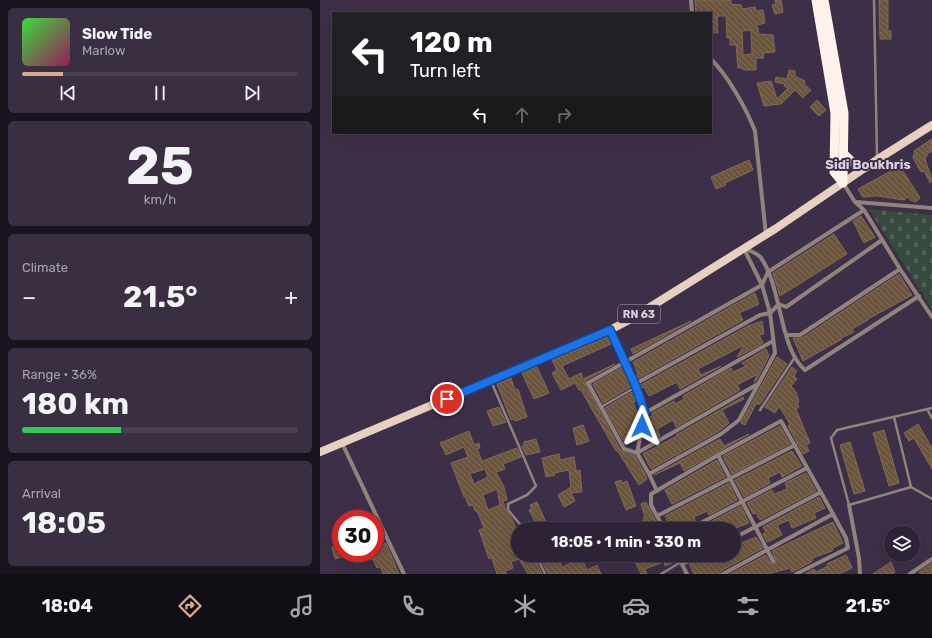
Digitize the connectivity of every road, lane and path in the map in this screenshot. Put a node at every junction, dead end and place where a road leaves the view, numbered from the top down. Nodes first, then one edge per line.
1 (691, 0) edge
2 (816, 0) edge
3 (824, 0) edge
4 (874, 0) edge
5 (692, 12) edge
6 (712, 61) edge
7 (932, 125) edge
8 (844, 154) junction
9 (878, 159) junction
10 (866, 167) junction
11 (843, 183) junction
12 (855, 202) junction
13 (932, 208) edge
14 (864, 210) junction
15 (766, 234) junction
16 (882, 240) junction
17 (744, 248) junction
18 (900, 269) junction
19 (768, 272) junction
20 (762, 285) junction
21 (919, 296) junction
22 (779, 304) junction
23 (770, 313) junction
24 (932, 316) edge
25 (610, 330) junction
26 (787, 335) junction
27 (774, 341) junction
28 (795, 357) junction
29 (625, 363) junction
30 (490, 380) junction
31 (759, 383) junction
32 (635, 385) junction
33 (601, 407) junction
34 (932, 408) edge
35 (927, 409) junction
36 (760, 410) dead end
37 (645, 413) junction
38 (894, 417) junction
39 (932, 418) edge
40 (342, 443) junction
41 (795, 445) junction
42 (320, 452) edge
43 (637, 453) junction
44 (718, 455) junction
45 (807, 468) junction
46 (649, 474) junction
47 (731, 478) junction
48 (911, 487) junction
49 (657, 491) junction
50 (821, 492) junction
51 (932, 499) edge
52 (743, 501) junction
53 (849, 505) junction
54 (833, 514) junction
55 (656, 516) junction
56 (518, 522) edge
57 (660, 522) edge
58 (702, 522) edge
59 (756, 526) junction
60 (741, 534) edge
61 (768, 550) junction
62 (932, 559) edge
63 (773, 561) dead end
64 (539, 562) edge
65 (682, 563) joint
66 (404, 574) edge
67 (545, 574) edge
68 (661, 574) edge
69 (688, 574) edge
70 (723, 574) edge
71 (796, 574) edge
72 (860, 574) edge
73 (910, 574) edge

1 - 5 street
2 - 11 highway
3 - 8 highway
4 - 9 lane
6 - 15 street
7 - 9 main road, RN 63
8 - 10 highway
8 - 11 highway
9 - 10 main road, RN 63
10 - 11 main road, RN 63
11 - 12 street
11 - 15 main road, RN 63
12 - 13 street
12 - 14 street
14 - 16 street
14 - 19 street
15 - 17 main road, RN 63
16 - 18 street
16 - 22 street
17 - 19 street
17 - 20 street
17 - 25 main road, RN 63
18 - 21 street
18 - 26 street
19 - 20 street
19 - 22 street
20 - 23 street
20 - 29 street
21 - 24 street
21 - 28 street
22 - 23 street
22 - 26 street
23 - 27 street
23 - 32 street
25 - 29 street
25 - 30 main road, RN 63
26 - 28 street
27 - 31 street
27 - 37 street
28 - 36 lane
29 - 32 street
29 - 33 street
30 - 40 main road, RN 63
30 - 56 lane
31 - 43 street
31 - 46 street
32 - 33 lane
32 - 37 street
33 - 43 street
34 - 35 lane
35 - 38 lane
35 - 39 lane
37 - 43 street
38 - 48 lane
38 - 53 lane
40 - 42 main road, RN 63
40 - 66 street
41 - 44 street
41 - 45 street
41 - 47 street
43 - 46 street
44 - 47 street
44 - 49 street
45 - 50 street
45 - 52 street
46 - 49 street
47 - 52 street
47 - 55 street
48 - 51 lane
48 - 53 lane
49 - 55 street
50 - 54 street
50 - 59 street
52 - 58 street
52 - 59 street
53 - 72 street
54 - 61 street
54 - 71 street
55 - 57 street
59 - 60 street
59 - 61 street
61 - 63 street
61 - 70 street
62 - 73 street
64 - 67 lane
65 - 68 lane
65 - 69 street

